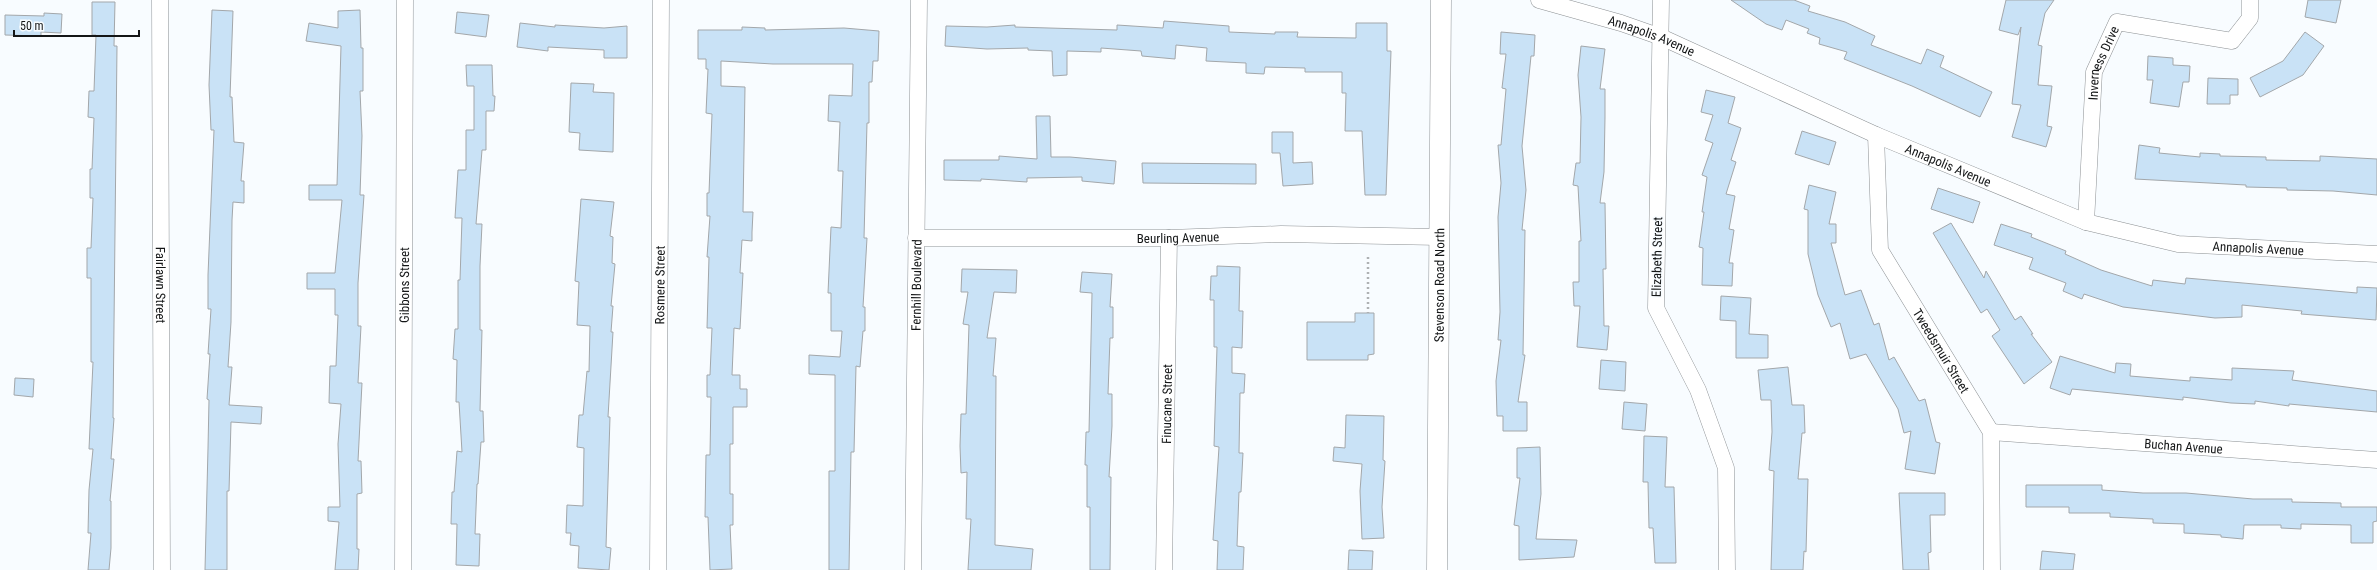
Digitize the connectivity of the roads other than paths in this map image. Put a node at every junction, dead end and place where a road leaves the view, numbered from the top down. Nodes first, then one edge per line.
1 (160, 0) edge
2 (405, 0) edge
3 (661, 0) edge
4 (919, 0) edge
5 (1441, 0) edge
6 (1539, 0) edge
7 (1661, 0) edge
8 (2250, 0) edge
9 (1661, 37) junction
10 (1876, 135) junction
11 (2086, 222) junction
12 (1439, 237) junction
13 (916, 238) junction
14 (1169, 238) junction
15 (2377, 254) edge
16 (1991, 432) junction
17 (2377, 460) edge
18 (162, 570) edge
19 (403, 570) edge
20 (658, 570) edge
21 (913, 570) edge
22 (1164, 570) edge
23 (1437, 570) edge
24 (1726, 570) edge
25 (1992, 570) edge

1 - 18 street, Fairlawn Street
2 - 19 street, Gibbons Street
3 - 20 street, Rosmere Street
4 - 13 street, Fernhill Boulevard
5 - 12 main road, Stevenson Road North
6 - 9 street, Annapolis Avenue
7 - 9 street, Elizabeth Street
8 - 11 street, Inverness Drive
9 - 10 street, Annapolis Avenue
9 - 24 street, Elizabeth Street
10 - 11 street, Annapolis Avenue
10 - 16 street, Tweedsmuir Street
11 - 15 street, Annapolis Avenue
12 - 14 street, Beurling Avenue
12 - 23 main road, Stevenson Road North
13 - 14 street, Beurling Avenue
13 - 21 street, Fernhill Boulevard
14 - 22 street, Finucane Street
16 - 17 street, Buchan Avenue
16 - 25 street

